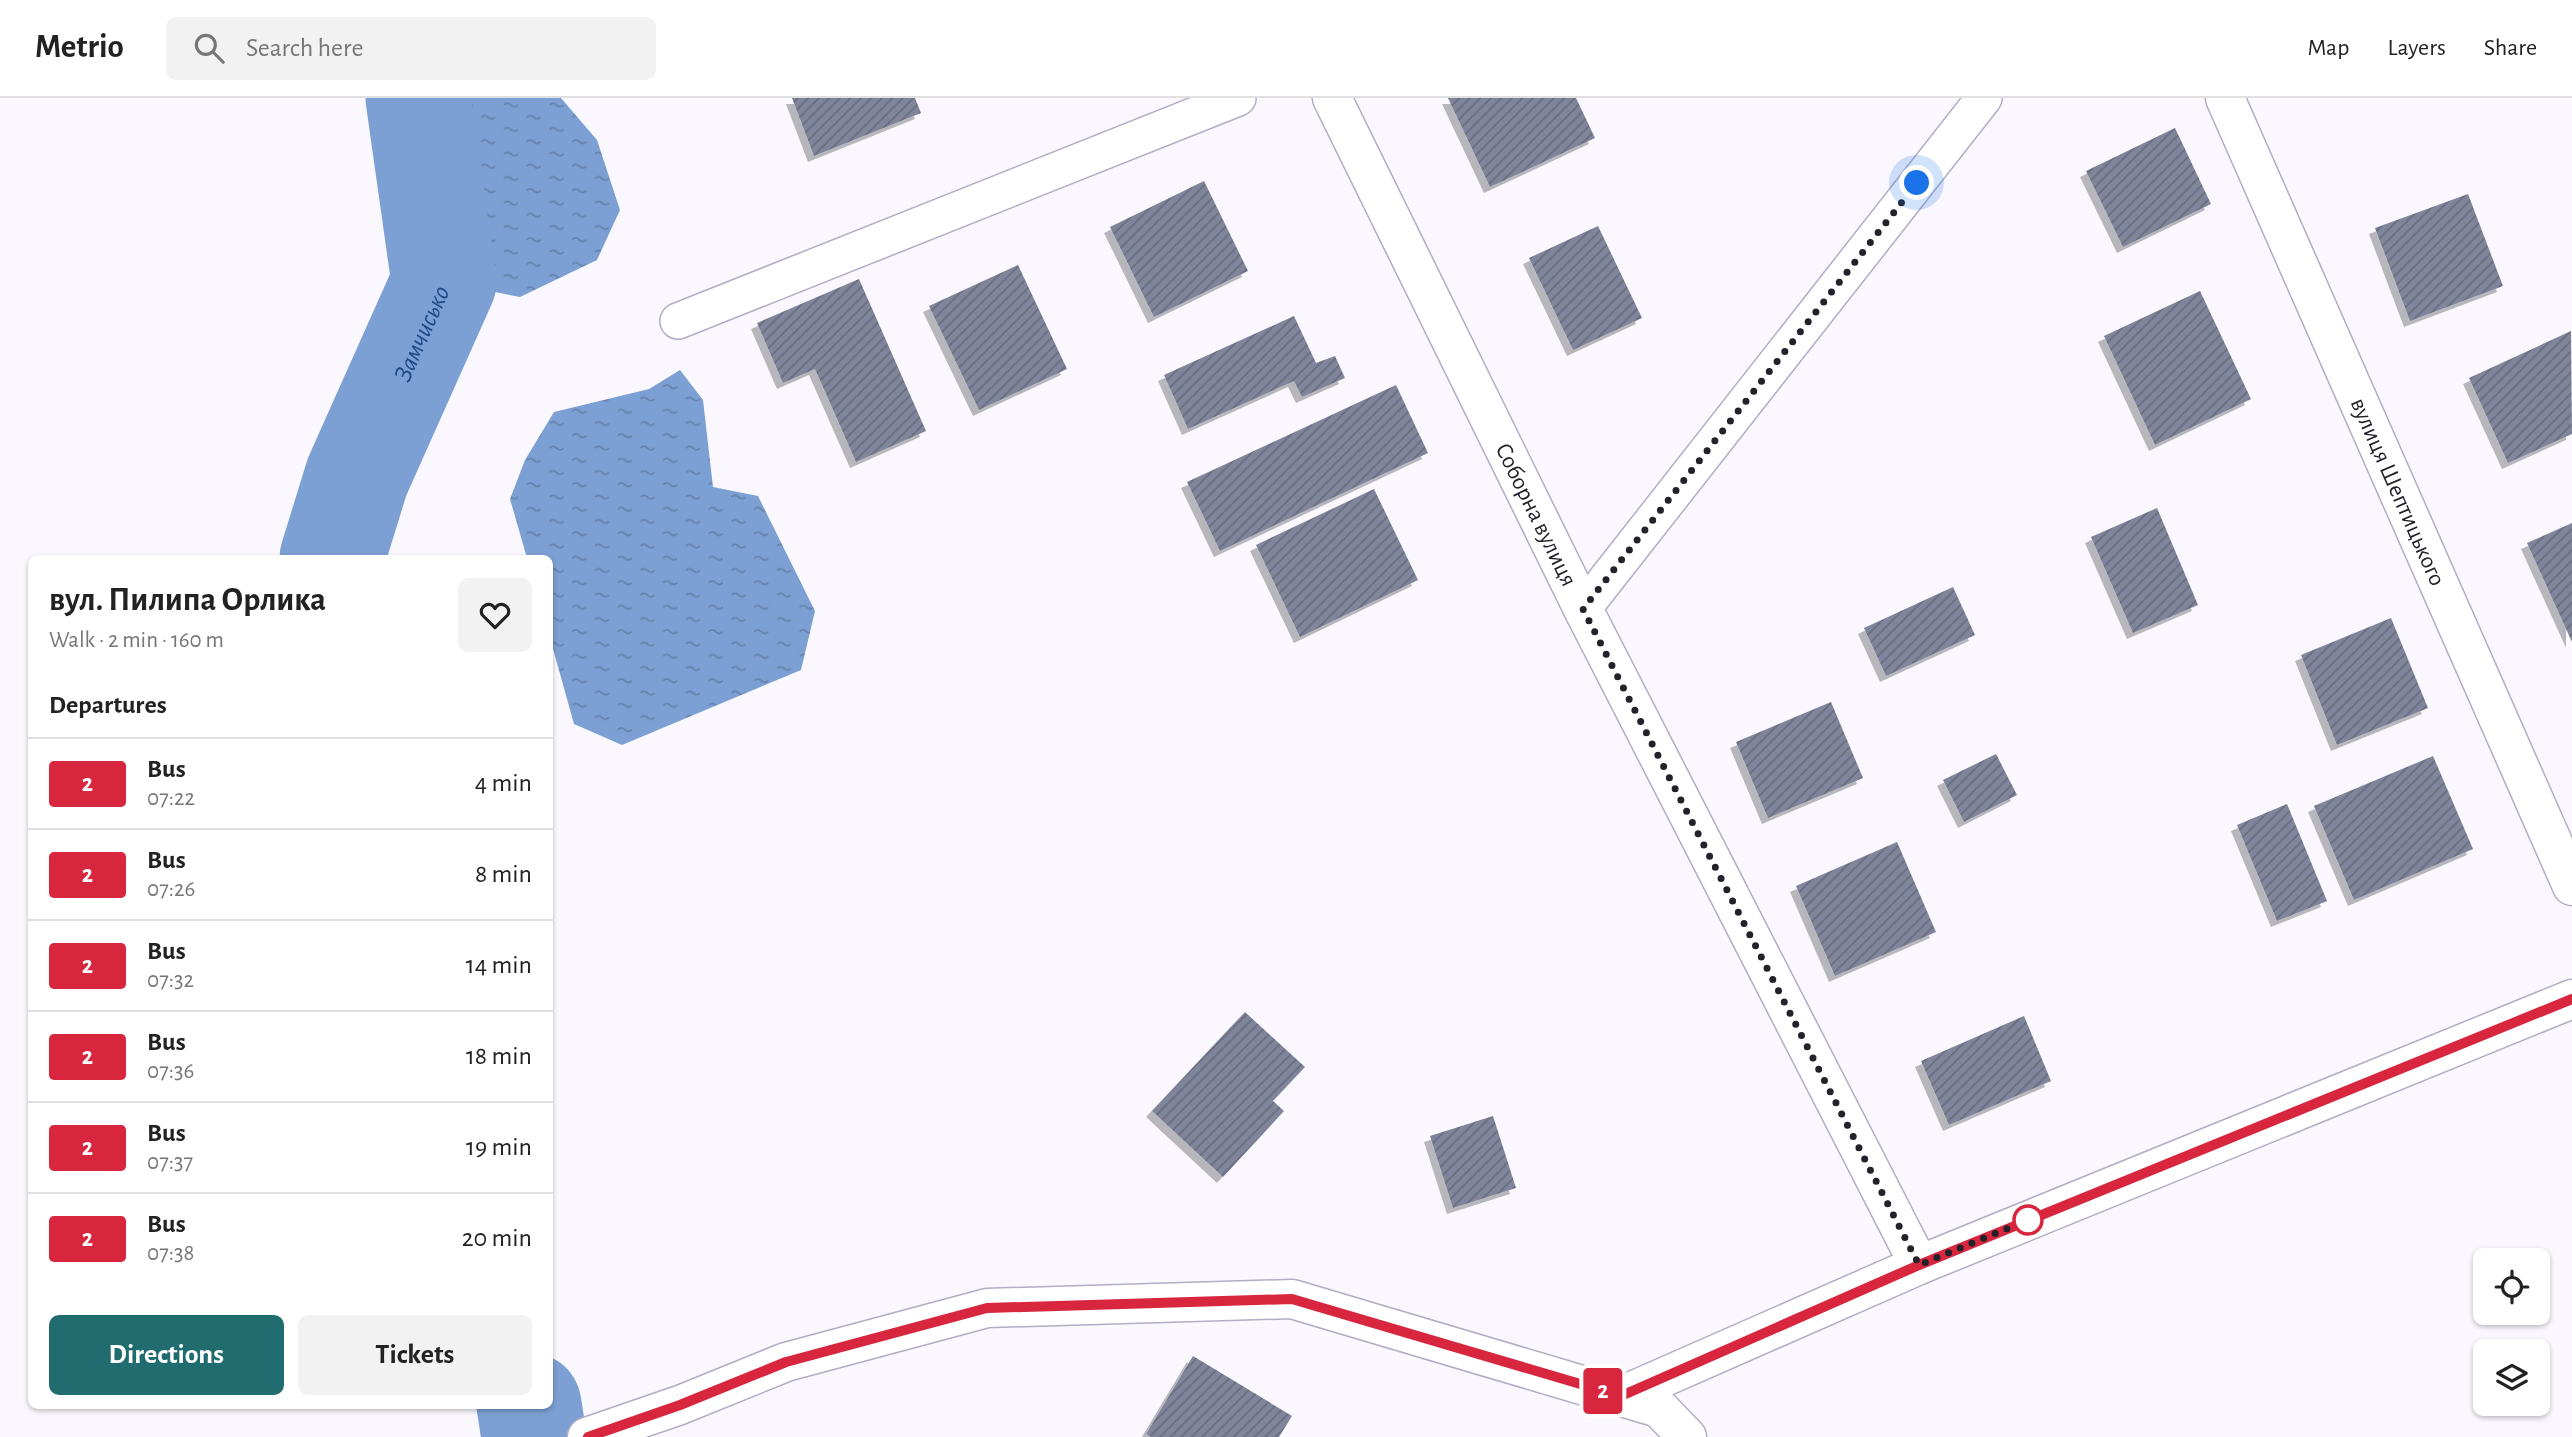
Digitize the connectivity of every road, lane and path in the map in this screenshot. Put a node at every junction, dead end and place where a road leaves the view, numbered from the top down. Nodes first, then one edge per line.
1 (1238, 98) edge
2 (1332, 98) edge
3 (1984, 98) edge
4 (2225, 98) edge
5 (678, 321) dead end
6 (1583, 609) junction
7 (2572, 886) edge
8 (2572, 999) edge
9 (1919, 1265) junction
10 (1621, 1396) junction
11 (587, 1437) edge
12 (1688, 1437) edge

1 - 5 lane
2 - 6 street, Соборна вулиця
3 - 6 lane
4 - 7 street, вулиця Шептицького
6 - 9 street, Соборна вулиця
8 - 9 street
9 - 10 street
10 - 11 street
10 - 12 street

